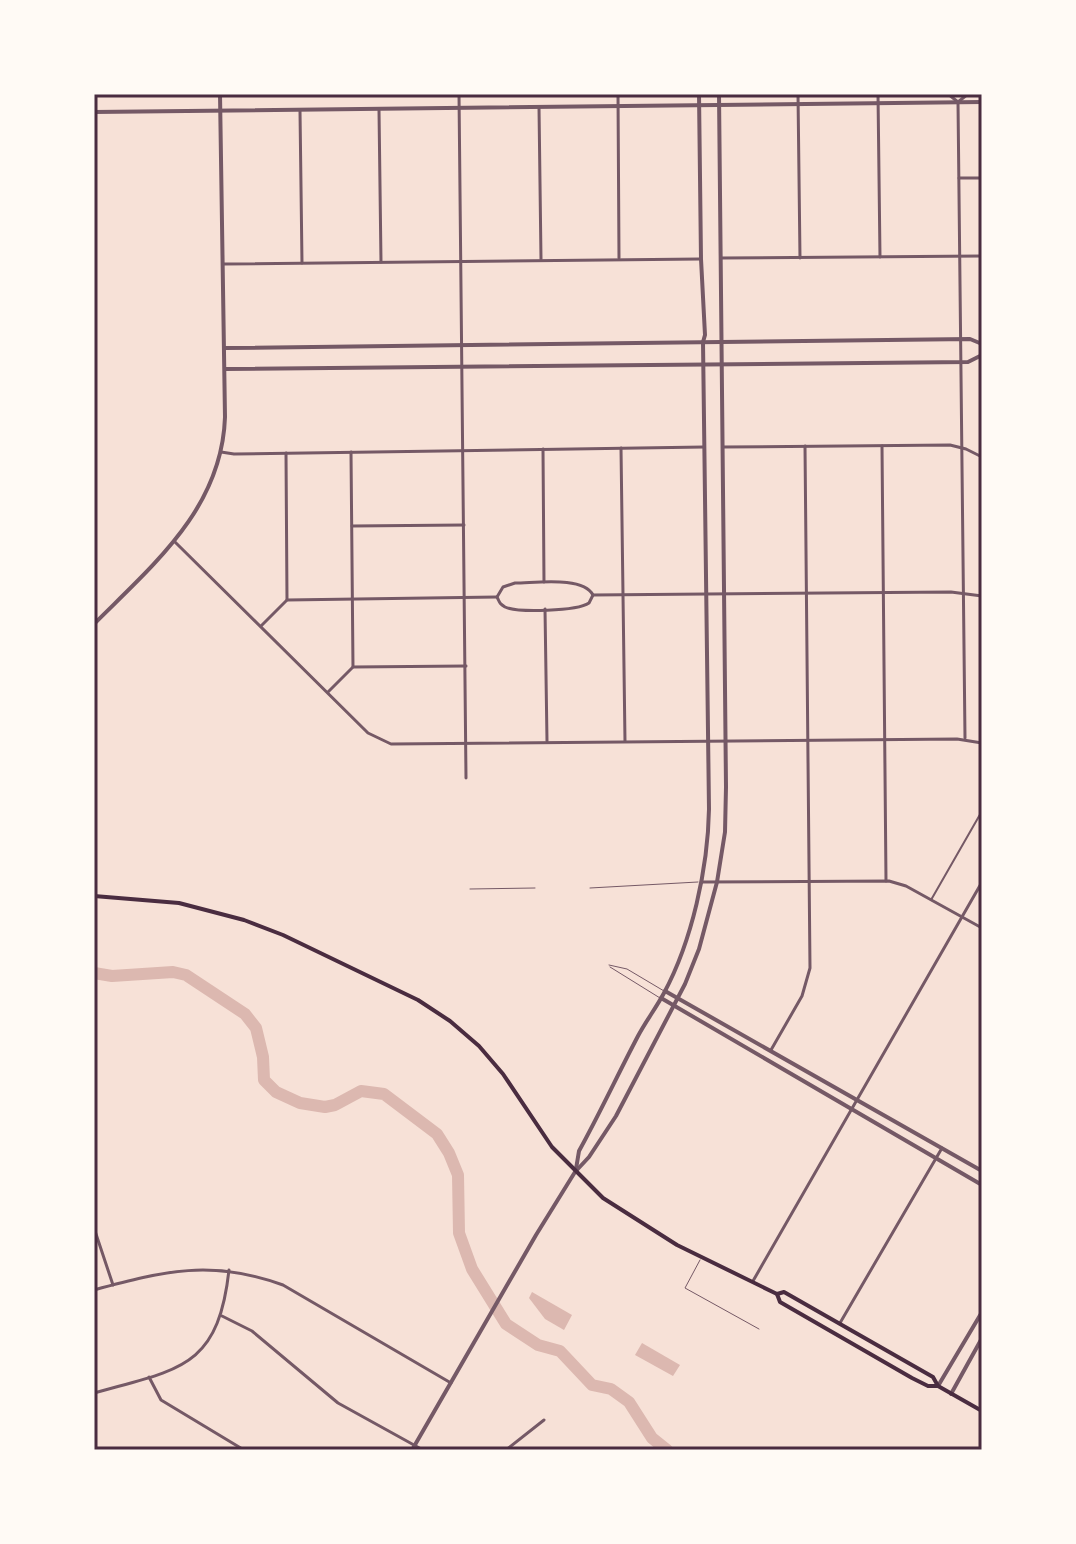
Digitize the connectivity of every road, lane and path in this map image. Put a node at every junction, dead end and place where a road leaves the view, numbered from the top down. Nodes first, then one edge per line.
1 (220, 94) edge
2 (459, 94) edge
3 (618, 94) edge
4 (699, 94) edge
5 (719, 94) edge
6 (798, 94) edge
7 (878, 94) edge
8 (948, 94) edge
9 (968, 94) edge
10 (958, 102) junction
11 (982, 102) edge
12 (878, 103) junction
13 (798, 104) junction
14 (699, 105) junction
15 (719, 105) junction
16 (618, 106) junction
17 (539, 107) junction
18 (379, 108) junction
19 (459, 108) junction
20 (300, 110) junction
21 (220, 111) junction
22 (94, 112) edge
23 (959, 178) junction
24 (982, 178) edge
25 (960, 256) junction
26 (982, 256) edge
27 (880, 257) junction
28 (721, 258) junction
29 (800, 258) junction
30 (619, 259) junction
31 (701, 259) junction
32 (461, 261) junction
33 (541, 261) junction
34 (381, 262) junction
35 (302, 263) junction
36 (224, 264) junction
37 (960, 339) junction
38 (703, 342) junction
39 (721, 342) junction
40 (982, 344) edge
41 (462, 345) junction
42 (225, 348) junction
43 (982, 355) edge
44 (961, 362) junction
45 (703, 364) junction
46 (722, 364) junction
47 (462, 367) junction
48 (225, 369) junction
49 (805, 446) junction
50 (882, 446) junction
51 (704, 447) junction
52 (723, 447) junction
53 (962, 447) junction
54 (621, 448) junction
55 (543, 449) junction
56 (463, 451) junction
57 (221, 452) junction
58 (351, 452) junction
59 (286, 453) junction
60 (982, 457) edge
61 (464, 525) junction
62 (351, 526) junction
63 (175, 542) junction
64 (544, 583) junction
65 (964, 592) junction
66 (806, 593) junction
67 (883, 593) junction
68 (706, 594) junction
69 (724, 594) junction
70 (593, 595) junction
71 (623, 595) junction
72 (982, 596) edge
73 (465, 597) junction
74 (497, 597) junction
75 (287, 600) junction
76 (352, 600) junction
77 (545, 609) junction
78 (94, 624) edge
79 (261, 626) junction
80 (466, 666) junction
81 (353, 667) junction
82 (327, 692) junction
83 (885, 740) junction
84 (965, 740) junction
85 (808, 741) junction
86 (547, 742) junction
87 (625, 742) junction
88 (708, 742) junction
89 (725, 742) junction
90 (466, 743) junction
91 (982, 743) edge
92 (466, 778) dead end
93 (982, 811) edge
94 (809, 881) junction
95 (886, 881) junction
96 (701, 882) junction
97 (717, 882) junction
98 (982, 882) edge
99 (535, 888) dead end
100 (590, 888) dead end
101 (470, 889) dead end
102 (94, 896) edge
103 (931, 900) junction
104 (962, 917) junction
105 (982, 928) edge
106 (665, 991) junction
107 (661, 998) junction
108 (678, 998) junction
109 (673, 1008) junction
110 (771, 1050) junction
111 (857, 1099) junction
112 (850, 1110) junction
113 (942, 1148) junction
114 (936, 1159) junction
115 (982, 1171) edge
116 (575, 1172) junction
117 (982, 1185) edge
118 (94, 1228) edge
119 (701, 1258) junction
120 (229, 1270) junction
121 (752, 1282) junction
122 (113, 1285) junction
123 (94, 1290) edge
124 (777, 1294) junction
125 (982, 1312) edge
126 (222, 1316) junction
127 (840, 1323) junction
128 (759, 1329) dead end
129 (982, 1338) edge
130 (149, 1377) junction
131 (451, 1383) junction
132 (938, 1386) junction
133 (94, 1393) edge
134 (951, 1394) junction
135 (982, 1411) edge
136 (544, 1420) dead end
137 (414, 1448) edge
138 (244, 1450) edge
139 (423, 1450) edge
140 (506, 1450) edge

1 - 21 street
2 - 19 street
3 - 16 street
4 - 14 street
5 - 15 street
6 - 13 street
7 - 12 street
8 - 10 street
9 - 10 street
10 - 11 street
10 - 12 street
10 - 23 street
12 - 13 street
12 - 27 street
13 - 15 street
13 - 29 street
14 - 15 street
14 - 16 street
14 - 31 street
15 - 28 street
16 - 17 street
16 - 30 street
17 - 19 street
17 - 33 street
18 - 19 street
18 - 20 street
18 - 34 street
19 - 32 street
20 - 21 street
20 - 35 street
21 - 22 street
21 - 36 street
23 - 24 street
23 - 25 street
25 - 26 street
25 - 27 street
25 - 37 street
27 - 29 street
28 - 29 street
28 - 39 street
30 - 31 street
30 - 33 street
31 - 38 street
32 - 33 street
32 - 34 street
32 - 41 street
34 - 35 street
35 - 36 street
36 - 42 street
37 - 39 street
37 - 40 street
37 - 44 street
38 - 39 street
38 - 41 street
38 - 45 street
39 - 46 street
41 - 42 street
41 - 47 street
42 - 48 street
43 - 44 street
44 - 46 street
44 - 53 street
45 - 46 street
45 - 47 street
45 - 51 street
46 - 52 street
47 - 48 street
47 - 56 street
48 - 57 street
49 - 50 street
49 - 52 street
49 - 66 street
50 - 53 street
50 - 67 street
51 - 54 street
51 - 68 street
52 - 69 street
53 - 60 street
53 - 65 street
54 - 55 street
54 - 71 street
55 - 56 street
55 - 64 street
56 - 58 street
56 - 61 street
57 - 59 street
57 - 63 street
58 - 59 street
58 - 62 street
59 - 75 street
61 - 62 street
61 - 73 street
62 - 76 street
63 - 78 street
63 - 79 street
64 - 70 street
64 - 74 street
65 - 67 street
65 - 72 street
65 - 84 street
66 - 67 street
66 - 69 street
66 - 85 street
67 - 83 street
68 - 69 street
68 - 71 street
68 - 88 street
69 - 89 street
70 - 71 street
70 - 77 street
71 - 87 street
73 - 74 street
73 - 76 street
73 - 80 street
74 - 77 street
75 - 76 street
75 - 79 street
76 - 81 street
77 - 86 street
79 - 82 street
80 - 81 street
80 - 90 street
81 - 82 street
82 - 90 street
83 - 84 street
83 - 85 street
83 - 95 street
84 - 91 street
85 - 89 street
85 - 94 street
86 - 87 street
86 - 90 street
87 - 88 street
88 - 89 street
88 - 96 street
89 - 97 street
90 - 92 street
93 - 103 street
94 - 95 street
94 - 97 street
94 - 110 street
95 - 103 street
96 - 97 street
96 - 100 lane
96 - 106 street
97 - 108 street
98 - 104 street
99 - 101 lane
102 - 116 main road
103 - 104 street
104 - 105 street
104 - 111 street
106 - 107 street
106 - 107 lane
106 - 108 street
107 - 109 street
107 - 116 street
108 - 109 street
108 - 110 street
109 - 112 street
109 - 116 street
110 - 111 street
111 - 112 street
111 - 113 street
112 - 114 street
112 - 121 street
113 - 114 street
113 - 115 street
114 - 117 street
114 - 127 street
116 - 119 main road
116 - 131 street
118 - 122 street
119 - 121 main road
119 - 128 lane
120 - 122 street
120 - 126 street
120 - 131 street
121 - 124 main road
122 - 123 street
124 - 127 main road
124 - 132 main road
125 - 132 street
126 - 130 street
126 - 137 street
127 - 132 main road
129 - 134 street
130 - 133 street
130 - 138 street
131 - 137 street
132 - 134 main road
134 - 135 main road
136 - 140 street
137 - 139 street

